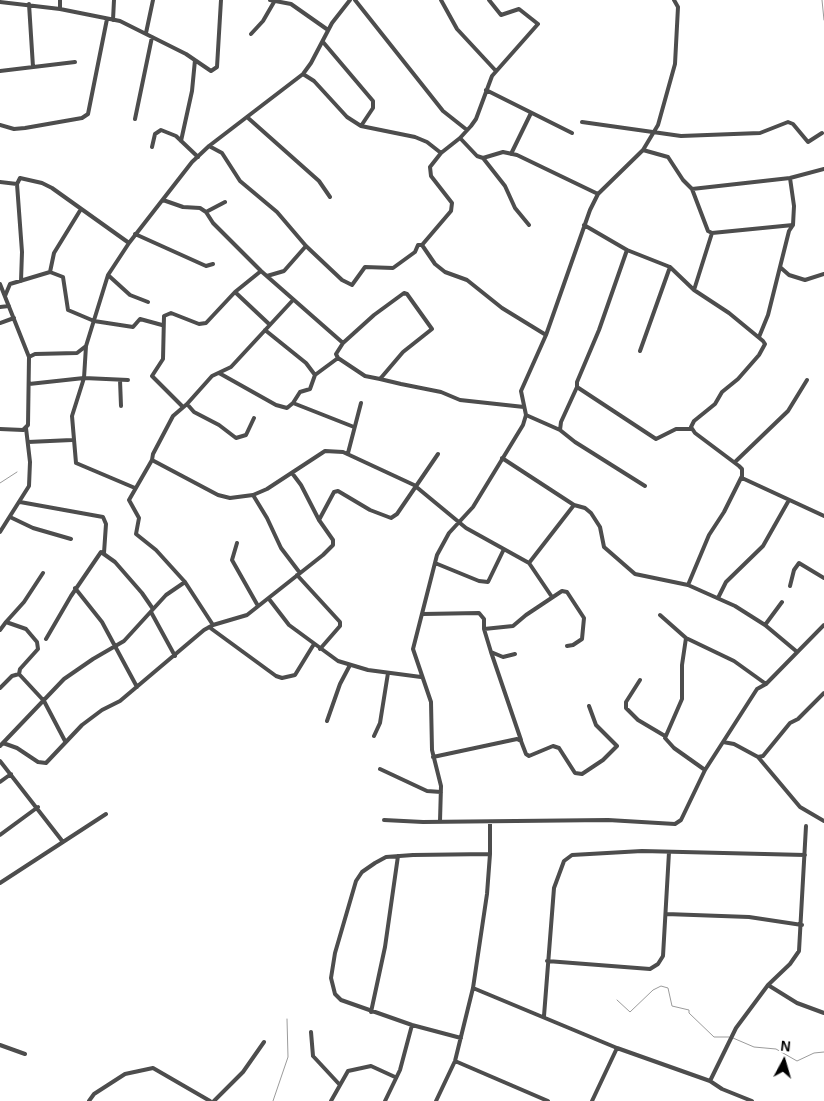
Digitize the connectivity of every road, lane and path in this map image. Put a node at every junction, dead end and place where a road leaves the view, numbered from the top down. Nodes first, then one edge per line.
1 (60, 0) edge
2 (114, 0) edge
3 (153, 0) edge
4 (221, 0) edge
5 (350, 0) edge
6 (356, 0) edge
7 (441, 0) edge
8 (489, 0) edge
9 (674, 0) edge
10 (275, 1) edge
11 (0, 2) edge
12 (28, 4) junction
13 (60, 9) junction
14 (107, 19) junction
15 (113, 20) junction
16 (328, 30) junction
17 (146, 33) junction
18 (251, 34) dead end
19 (152, 36) junction
20 (323, 42) junction
21 (195, 60) junction
22 (75, 62) dead end
23 (33, 67) junction
24 (0, 71) edge
25 (496, 71) junction
26 (303, 74) junction
27 (486, 90) junction
28 (531, 112) junction
29 (247, 117) junction
30 (135, 119) dead end
31 (582, 122) dead end
32 (0, 125) edge
33 (361, 126) junction
34 (467, 130) junction
35 (572, 133) dead end
36 (822, 133) dead end
37 (654, 134) junction
38 (460, 138) junction
39 (181, 141) junction
40 (209, 146) junction
41 (152, 147) dead end
42 (643, 150) junction
43 (440, 153) junction
44 (511, 154) junction
45 (198, 157) junction
46 (483, 158) junction
47 (824, 170) edge
48 (790, 178) junction
49 (0, 182) edge
50 (17, 184) junction
51 (692, 189) junction
52 (598, 194) junction
53 (330, 197) dead end
54 (163, 200) junction
55 (225, 202) dead end
56 (82, 209) junction
57 (206, 212) junction
58 (529, 225) dead end
59 (584, 225) junction
60 (793, 225) junction
61 (136, 234) junction
62 (712, 234) junction
63 (129, 243) junction
64 (422, 245) junction
65 (306, 246) junction
66 (628, 250) junction
67 (213, 264) dead end
68 (670, 267) junction
69 (780, 267) junction
70 (261, 271) junction
71 (50, 272) junction
72 (824, 274) edge
73 (108, 275) junction
74 (267, 276) junction
75 (21, 281) junction
76 (0, 284) edge
77 (694, 290) junction
78 (235, 292) junction
79 (5, 296) junction
80 (292, 300) junction
81 (148, 302) dead end
82 (9, 306) junction
83 (0, 307) edge
84 (14, 318) junction
85 (94, 321) junction
86 (0, 323) edge
87 (269, 324) junction
88 (162, 325) junction
89 (265, 330) junction
90 (546, 335) junction
91 (759, 337) junction
92 (343, 343) junction
93 (86, 346) junction
94 (640, 351) dead end
95 (29, 357) junction
96 (338, 358) junction
97 (219, 373) junction
98 (315, 375) junction
99 (84, 378) junction
100 (380, 379) junction
101 (120, 380) junction
102 (128, 380) dead end
103 (807, 380) dead end
104 (29, 384) junction
105 (577, 387) junction
106 (293, 403) junction
107 (361, 403) dead end
108 (187, 404) junction
109 (121, 406) dead end
110 (524, 406) junction
111 (183, 407) junction
112 (526, 415) junction
113 (254, 418) dead end
114 (354, 427) junction
115 (26, 428) junction
116 (692, 428) junction
117 (0, 429) edge
118 (560, 430) junction
119 (72, 440) junction
120 (28, 442) junction
121 (348, 453) junction
122 (438, 454) dead end
123 (502, 458) junction
124 (152, 460) junction
125 (736, 462) junction
126 (292, 473) junction
127 (742, 476) junction
128 (414, 485) junction
129 (645, 486) dead end
130 (135, 488) junction
131 (253, 495) junction
132 (789, 500) junction
133 (20, 502) junction
134 (574, 505) junction
135 (824, 516) edge
136 (10, 517) junction
137 (319, 520) junction
138 (460, 522) junction
139 (0, 532) edge
140 (71, 540) dead end
141 (237, 543) dead end
142 (504, 549) junction
143 (104, 553) junction
144 (435, 563) junction
145 (529, 563) junction
146 (43, 573) dead end
147 (298, 574) junction
148 (824, 578) edge
149 (185, 582) junction
150 (688, 585) junction
151 (790, 586) dead end
152 (75, 588) junction
153 (269, 598) junction
154 (552, 598) junction
155 (718, 598) junction
156 (782, 602) dead end
157 (258, 606) junction
158 (152, 611) junction
159 (423, 614) junction
160 (660, 615) dead end
161 (3, 623) edge
162 (765, 625) junction
163 (824, 625) edge
164 (211, 626) junction
165 (484, 629) junction
166 (0, 630) edge
167 (686, 638) junction
168 (46, 639) dead end
169 (314, 644) junction
170 (567, 646) dead end
171 (116, 647) junction
172 (320, 649) junction
173 (796, 651) junction
174 (491, 652) junction
175 (515, 654) dead end
176 (175, 656) junction
177 (350, 665) junction
178 (388, 673) junction
179 (19, 674) junction
180 (421, 677) junction
181 (640, 680) dead end
182 (766, 684) junction
183 (137, 687) junction
184 (0, 688) edge
185 (824, 693) edge
186 (44, 701) junction
187 (588, 706) dead end
188 (327, 720) dead end
189 (374, 736) dead end
190 (665, 736) junction
191 (65, 741) junction
192 (521, 741) junction
193 (723, 742) junction
194 (1, 745) edge
195 (433, 757) junction
196 (758, 757) junction
197 (0, 761) edge
198 (380, 769) dead end
199 (705, 770) junction
200 (11, 774) junction
201 (0, 782) edge
202 (441, 792) junction
203 (38, 807) junction
204 (106, 814) dead end
205 (384, 820) dead end
206 (440, 821) junction
207 (824, 821) edge
208 (490, 822) junction
209 (806, 826) dead end
210 (0, 834) edge
211 (63, 842) junction
212 (670, 852) junction
213 (490, 854) junction
214 (805, 855) junction
215 (398, 856) junction
216 (0, 883) edge
217 (666, 914) junction
218 (802, 925) junction
219 (547, 961) junction
220 (768, 985) junction
221 (473, 988) junction
222 (371, 1012) junction
223 (824, 1013) edge
224 (544, 1016) junction
225 (412, 1026) junction
226 (311, 1032) dead end
227 (461, 1038) junction
228 (264, 1042) dead end
229 (0, 1045) edge
230 (617, 1048) junction
231 (25, 1054) dead end
232 (455, 1060) junction
233 (395, 1077) junction
234 (710, 1080) junction
235 (339, 1084) junction
236 (89, 1101) edge
237 (212, 1101) edge
238 (331, 1101) edge
239 (385, 1101) edge
240 (436, 1101) edge
241 (548, 1101) edge
242 (592, 1101) edge
243 (752, 1101) edge

1 - 13 street
2 - 15 street
3 - 17 street
4 - 21 street
5 - 16 street
6 - 34 street
7 - 25 street
8 - 25 street
9 - 37 street
10 - 16 street
10 - 18 street
11 - 12 street
12 - 13 street
12 - 23 street
13 - 14 street
14 - 15 street
14 - 32 street
15 - 17 street
16 - 20 street
17 - 19 street
19 - 21 street
19 - 30 street
20 - 26 street
20 - 33 street
21 - 39 street
22 - 23 street
23 - 24 street
25 - 27 street
26 - 29 street
26 - 33 street
27 - 28 street
27 - 34 street
28 - 35 street
28 - 44 street
29 - 40 street
29 - 53 street
31 - 37 street
33 - 43 street
34 - 38 street
36 - 37 street
37 - 42 street
38 - 43 street
38 - 46 street
39 - 41 street
39 - 45 street
40 - 45 street
40 - 65 street
42 - 51 street
42 - 52 street
43 - 64 street
44 - 46 street
44 - 52 street
45 - 54 street
46 - 58 street
47 - 48 street
48 - 51 street
48 - 60 street
49 - 50 street
50 - 56 street
50 - 75 street
51 - 62 street
52 - 59 street
54 - 57 street
54 - 61 street
55 - 57 street
56 - 63 street
56 - 71 street
57 - 70 street
59 - 66 street
59 - 90 street
60 - 62 street
60 - 69 street
61 - 63 street
61 - 67 street
62 - 77 street
63 - 73 street
64 - 65 street
64 - 90 street
65 - 74 street
66 - 68 street
66 - 105 street
68 - 77 street
68 - 94 street
69 - 72 street
69 - 91 street
70 - 74 street
70 - 78 street
71 - 75 street
71 - 85 street
73 - 81 street
73 - 85 street
74 - 80 street
75 - 79 street
76 - 79 street
77 - 91 street
78 - 87 street
78 - 88 street
79 - 82 street
80 - 87 street
80 - 92 street
82 - 83 street
82 - 84 street
84 - 86 street
84 - 95 street
85 - 88 street
85 - 93 street
87 - 89 street
88 - 111 street
89 - 97 street
89 - 98 street
90 - 110 street
91 - 116 street
92 - 96 street
92 - 100 street
93 - 95 street
93 - 99 street
95 - 104 street
96 - 98 street
96 - 100 street
97 - 106 street
97 - 108 street
98 - 106 street
99 - 101 street
99 - 104 street
99 - 119 street
100 - 110 street
101 - 102 street
101 - 109 street
103 - 125 street
104 - 115 street
105 - 116 street
105 - 118 street
106 - 114 street
107 - 114 street
108 - 111 street
108 - 113 street
110 - 112 street
111 - 124 street
112 - 118 street
112 - 123 street
114 - 121 street
115 - 117 street
115 - 120 street
116 - 125 street
118 - 129 street
119 - 120 street
119 - 130 street
120 - 133 street
121 - 126 street
121 - 128 street
122 - 128 street
123 - 134 street
123 - 138 street
124 - 130 street
124 - 131 street
125 - 127 street
126 - 131 street
126 - 137 street
127 - 132 street
127 - 150 street
128 - 137 street
128 - 138 street
130 - 149 street
131 - 147 street
132 - 135 street
132 - 155 street
133 - 136 street
133 - 143 street
134 - 145 street
134 - 150 street
136 - 139 street
136 - 140 street
137 - 147 street
138 - 142 street
138 - 144 street
141 - 157 street
142 - 144 street
142 - 145 street
143 - 152 street
143 - 158 street
144 - 159 street
145 - 154 street
146 - 161 street
147 - 153 street
147 - 172 street
148 - 151 street
149 - 158 street
149 - 164 street
150 - 155 street
152 - 168 street
152 - 171 street
153 - 157 street
153 - 169 street
154 - 165 street
154 - 170 street
155 - 162 street
156 - 162 street
157 - 164 street
158 - 171 street
158 - 176 street
159 - 165 street
159 - 180 street
160 - 167 street
161 - 166 street
161 - 179 street
162 - 173 street
163 - 173 street
164 - 169 street
164 - 176 street
165 - 174 street
167 - 182 street
167 - 190 street
169 - 172 street
171 - 183 street
171 - 186 street
172 - 177 street
173 - 182 street
174 - 175 street
174 - 192 street
176 - 183 street
177 - 178 street
177 - 188 street
178 - 180 street
178 - 189 street
179 - 184 street
179 - 186 street
180 - 195 street
181 - 190 street
182 - 193 street
183 - 191 street
185 - 196 street
186 - 191 street
186 - 194 street
187 - 192 street
190 - 199 street
191 - 194 street
192 - 195 street
193 - 196 street
193 - 199 street
195 - 202 street
196 - 207 street
197 - 200 street
198 - 202 street
199 - 208 street
200 - 201 street
200 - 203 street
202 - 206 street
203 - 210 street
203 - 211 street
204 - 211 street
205 - 206 street
206 - 208 street
208 - 213 street
209 - 214 street
211 - 216 street
212 - 214 street
212 - 217 street
212 - 219 street
213 - 215 street
213 - 221 street
214 - 218 street
215 - 222 street
215 - 222 street
217 - 218 street
217 - 219 street
218 - 220 street
219 - 224 street
220 - 223 street
220 - 234 street
221 - 224 street
221 - 227 street
222 - 225 street
224 - 230 street
225 - 227 street
225 - 233 street
226 - 235 street
227 - 232 street
228 - 237 street
229 - 231 street
230 - 234 street
230 - 242 street
232 - 240 street
232 - 241 street
233 - 235 street
233 - 239 street
234 - 243 street
235 - 238 street
236 - 237 street

